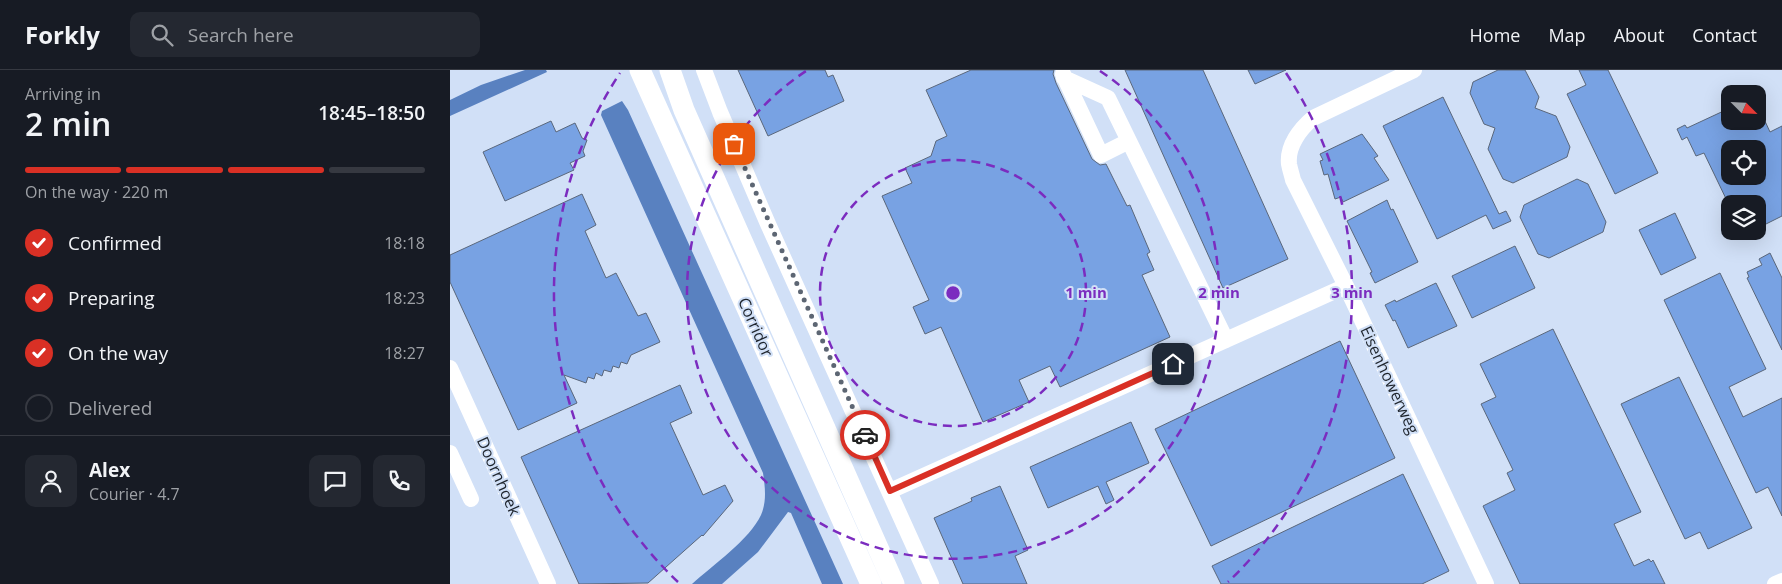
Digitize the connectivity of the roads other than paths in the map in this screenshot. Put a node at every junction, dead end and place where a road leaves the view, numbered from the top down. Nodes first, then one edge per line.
1 (640, 70) edge
2 (670, 70) edge
3 (704, 70) edge
4 (1414, 70) edge
5 (1062, 74) edge
6 (1129, 141) junction
7 (1346, 286) junction
8 (1226, 340) junction
9 (450, 368) edge
10 (450, 453) edge
11 (890, 491) junction
12 (471, 499) dead end
13 (1782, 581) edge
14 (548, 584) edge
15 (871, 584) edge
16 (894, 584) edge
17 (931, 584) edge
18 (1486, 584) edge
19 (1776, 584) edge

1 - 15 main road, Corridor
2 - 16 main road, Corridor
3 - 11 street
4 - 7 street, Eisenhowerweg
5 - 6 street
5 - 6 street
6 - 8 street
7 - 8 street
7 - 18 street, Eisenhowerweg
8 - 11 street
9 - 14 street, Doornhoek
10 - 12 street
11 - 17 street
13 - 19 street

